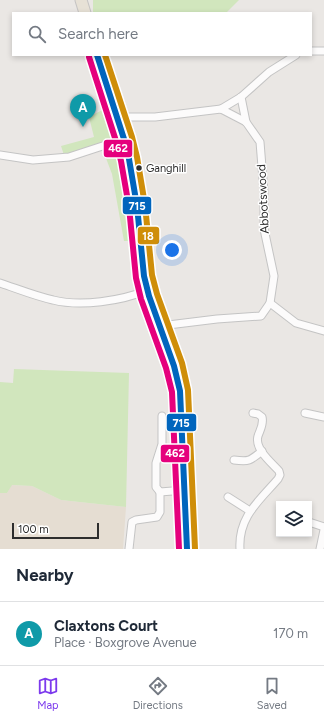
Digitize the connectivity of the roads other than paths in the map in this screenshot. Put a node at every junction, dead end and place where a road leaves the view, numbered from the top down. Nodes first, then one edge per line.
1 (82, 0) edge
2 (85, 12) edge
3 (312, 51) edge
4 (324, 51) edge
5 (97, 56) edge
6 (294, 56) edge
7 (241, 96) junction
8 (221, 109) junction
9 (116, 118) junction
10 (246, 122) junction
11 (124, 139) junction
12 (0, 155) edge
13 (0, 283) edge
14 (148, 290) junction
15 (270, 303) junction
16 (160, 326) junction
17 (324, 331) edge
18 (252, 413) dead end
19 (305, 413) dead end
20 (162, 416) dead end
21 (324, 417) edge
22 (262, 451) junction
23 (234, 460) dead end
24 (185, 490) junction
25 (160, 492) junction
26 (228, 497) dead end
27 (250, 511) junction
28 (312, 523) edge
29 (324, 527) edge
30 (324, 530) edge
31 (129, 549) edge
32 (187, 549) edge
33 (240, 549) edge
34 (320, 549) edge

1 - 2 main road
3 - 4 street
5 - 9 main road
6 - 7 street
7 - 8 street
7 - 10 street, Abbotswood
8 - 9 street
8 - 10 street, Abbotswood
9 - 11 main road
10 - 15 street, Abbotswood
11 - 12 street
11 - 14 main road
13 - 14 street
14 - 16 main road
15 - 16 street
15 - 17 street
16 - 24 main road
18 - 22 street
19 - 21 street
20 - 25 street
22 - 23 street
22 - 27 street
24 - 25 street
24 - 32 main road
25 - 31 street
26 - 27 street
27 - 33 street
28 - 29 street
30 - 34 street

